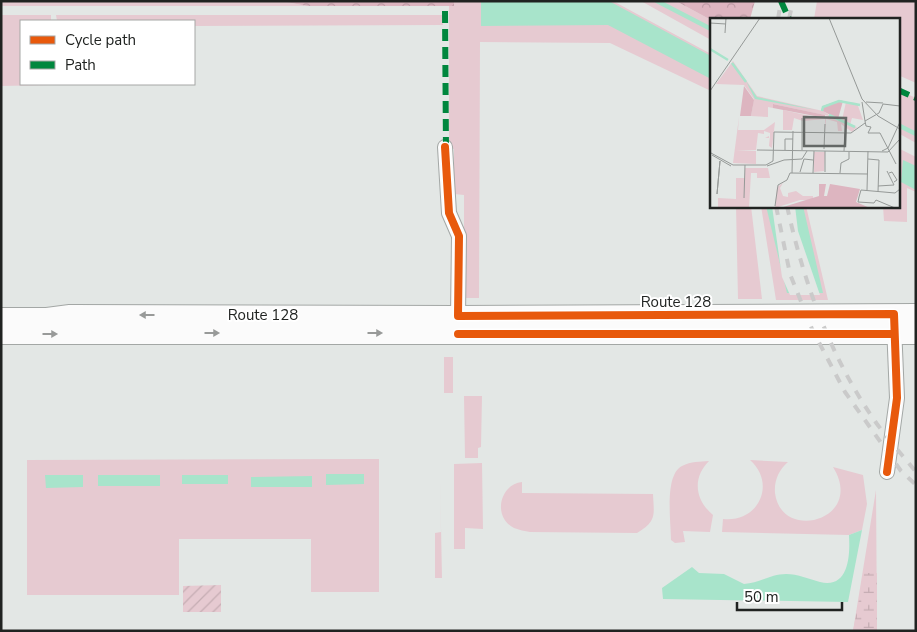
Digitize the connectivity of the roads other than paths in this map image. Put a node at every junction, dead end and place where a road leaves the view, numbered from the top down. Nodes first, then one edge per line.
1 (445, 147) dead end
2 (894, 314) junction
3 (916, 314) edge
4 (458, 316) junction
5 (1, 318) edge
6 (1, 334) edge
7 (894, 334) junction
8 (916, 334) edge
9 (887, 472) dead end

1 - 4 street
2 - 3 main road, Route 128
2 - 4 main road, Route 128
2 - 7 street
4 -> 5 main road, Route 128
6 -> 7 main road, Route 128
7 - 8 main road, Route 128
7 - 9 street

